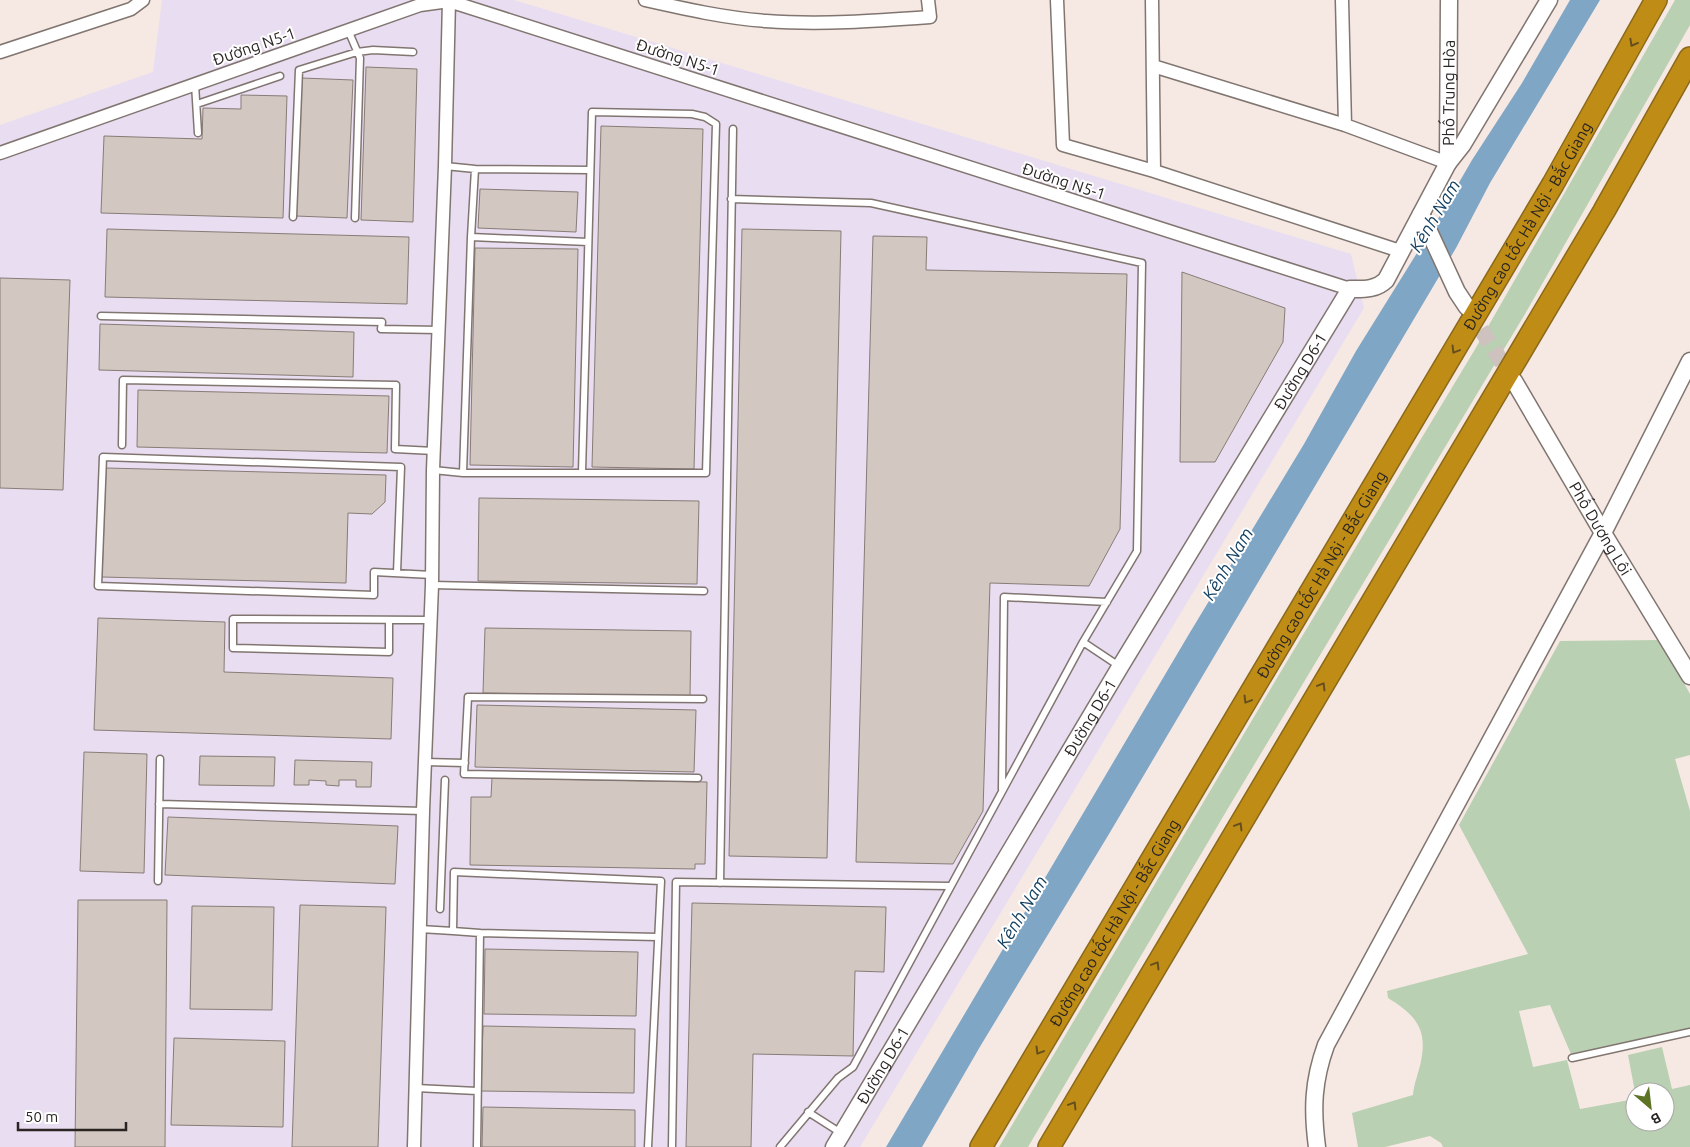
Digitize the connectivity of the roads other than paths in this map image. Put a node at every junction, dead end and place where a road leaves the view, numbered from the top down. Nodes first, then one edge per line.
1 (142, 0) edge
2 (645, 0) edge
3 (928, 0) edge
4 (1057, 0) edge
5 (1152, 0) edge
6 (1342, 0) edge
7 (1449, 0) edge
8 (1550, 0) edge
9 (1656, 0) edge
10 (449, 1) edge
11 (420, 2) edge
12 (348, 30) junction
13 (0, 52) edge
14 (357, 52) junction
15 (413, 52) dead end
16 (1690, 58) edge
17 (1153, 66) junction
18 (280, 76) dead end
19 (195, 84) junction
20 (197, 104) junction
21 (1345, 125) junction
22 (733, 129) dead end
23 (198, 133) dead end
24 (0, 153) edge
25 (1448, 163) junction
26 (445, 166) junction
27 (476, 169) junction
28 (590, 170) junction
29 (1154, 170) junction
30 (732, 199) junction
31 (1421, 214) junction
32 (293, 217) dead end
33 (355, 218) dead end
34 (471, 237) junction
35 (588, 242) junction
36 (1400, 251) junction
37 (1350, 289) junction
38 (1467, 307) tunnel mouth
39 (101, 316) dead end
40 (439, 330) junction
41 (1690, 361) edge
42 (1514, 381) tunnel mouth
43 (122, 446) dead end
44 (434, 451) junction
45 (433, 470) junction
46 (582, 472) junction
47 (463, 473) junction
48 (1603, 532) junction
49 (398, 573) junction
50 (432, 580) junction
51 (704, 591) dead end
52 (1107, 602) junction
53 (389, 620) junction
54 (431, 620) junction
55 (1083, 642) junction
56 (1120, 667) junction
57 (1690, 676) edge
58 (703, 699) dead end
59 (160, 759) dead end
60 (425, 762) junction
61 (465, 764) junction
62 (698, 778) dead end
63 (444, 780) dead end
64 (1002, 791) junction
65 (159, 804) junction
66 (424, 811) junction
67 (158, 881) dead end
68 (720, 883) junction
69 (949, 886) junction
70 (440, 908) dead end
71 (420, 929) junction
72 (452, 931) junction
73 (480, 933) junction
74 (658, 937) junction
75 (1690, 1032) edge
76 (1572, 1058) dead end
77 (416, 1088) junction
78 (478, 1090) junction
79 (808, 1112) junction
80 (838, 1140) edge
81 (414, 1147) edge
82 (477, 1147) edge
83 (648, 1147) edge
84 (672, 1147) edge
85 (780, 1147) edge
86 (982, 1147) edge
87 (1049, 1147) edge
88 (1317, 1147) edge

1 - 13 street
2 - 3 street
4 - 29 street
5 - 17 street
6 - 21 street
7 - 25 street, Phố Trung Hòa
8 - 25 street
9 -> 86 highway, Đường cao tốc Hà Nội - Bắc Giang
10 - 11 street, Đường N5-1
10 - 26 street
10 - 37 street, Đường N5-1
11 - 12 street, Đường N5-1
12 - 14 lane
12 - 19 street, Đường N5-1
14 - 15 lane
14 - 32 lane
14 - 33 lane
87 -> 16 highway
17 - 21 street
17 - 29 street
18 - 20 lane
19 - 20 lane
19 - 24 street, Đường N5-1
20 - 23 lane
21 - 25 street
22 - 30 lane
25 - 31 street, Phố Trung Hòa
26 - 27 lane
26 - 40 street
27 - 28 lane
27 - 34 lane
28 - 35 lane
28 - 46 lane
29 - 36 street
30 - 52 lane
30 - 68 lane
31 - 36 street, Phố Trung Hòa
31 - 38 street
34 - 35 lane
34 - 47 lane
35 - 46 lane
36 - 37 street, Phố Trung Hòa
37 - 56 street, Đường D6-1
39 - 40 lane
40 - 44 street
41 - 48 street
42 - 48 street, Phố Dương Lôi
43 - 44 lane
44 - 45 street
45 - 47 lane
45 - 50 street
46 - 47 lane
48 - 57 street, Phố Dương Lôi
48 - 88 street
49 - 49 lane
49 - 50 lane
50 - 51 lane
50 - 54 street
52 - 55 lane
52 - 64 lane
53 - 53 lane
53 - 54 lane
54 - 60 street
55 - 56 lane
55 - 64 lane
56 - 80 street, Đường D6-1
58 - 61 lane
59 - 65 lane
60 - 61 lane
60 - 66 street
61 - 62 lane
63 - 70 lane
64 - 69 lane
65 - 66 lane
65 - 67 lane
66 - 71 street
68 - 69 lane
68 - 84 lane
69 - 79 lane
71 - 72 lane
71 - 77 street
72 - 73 lane
72 - 74 lane
73 - 74 lane
73 - 78 lane
74 - 83 lane
75 - 76 lane
77 - 78 lane
77 - 81 street
78 - 82 lane
79 - 80 lane
79 - 85 lane

